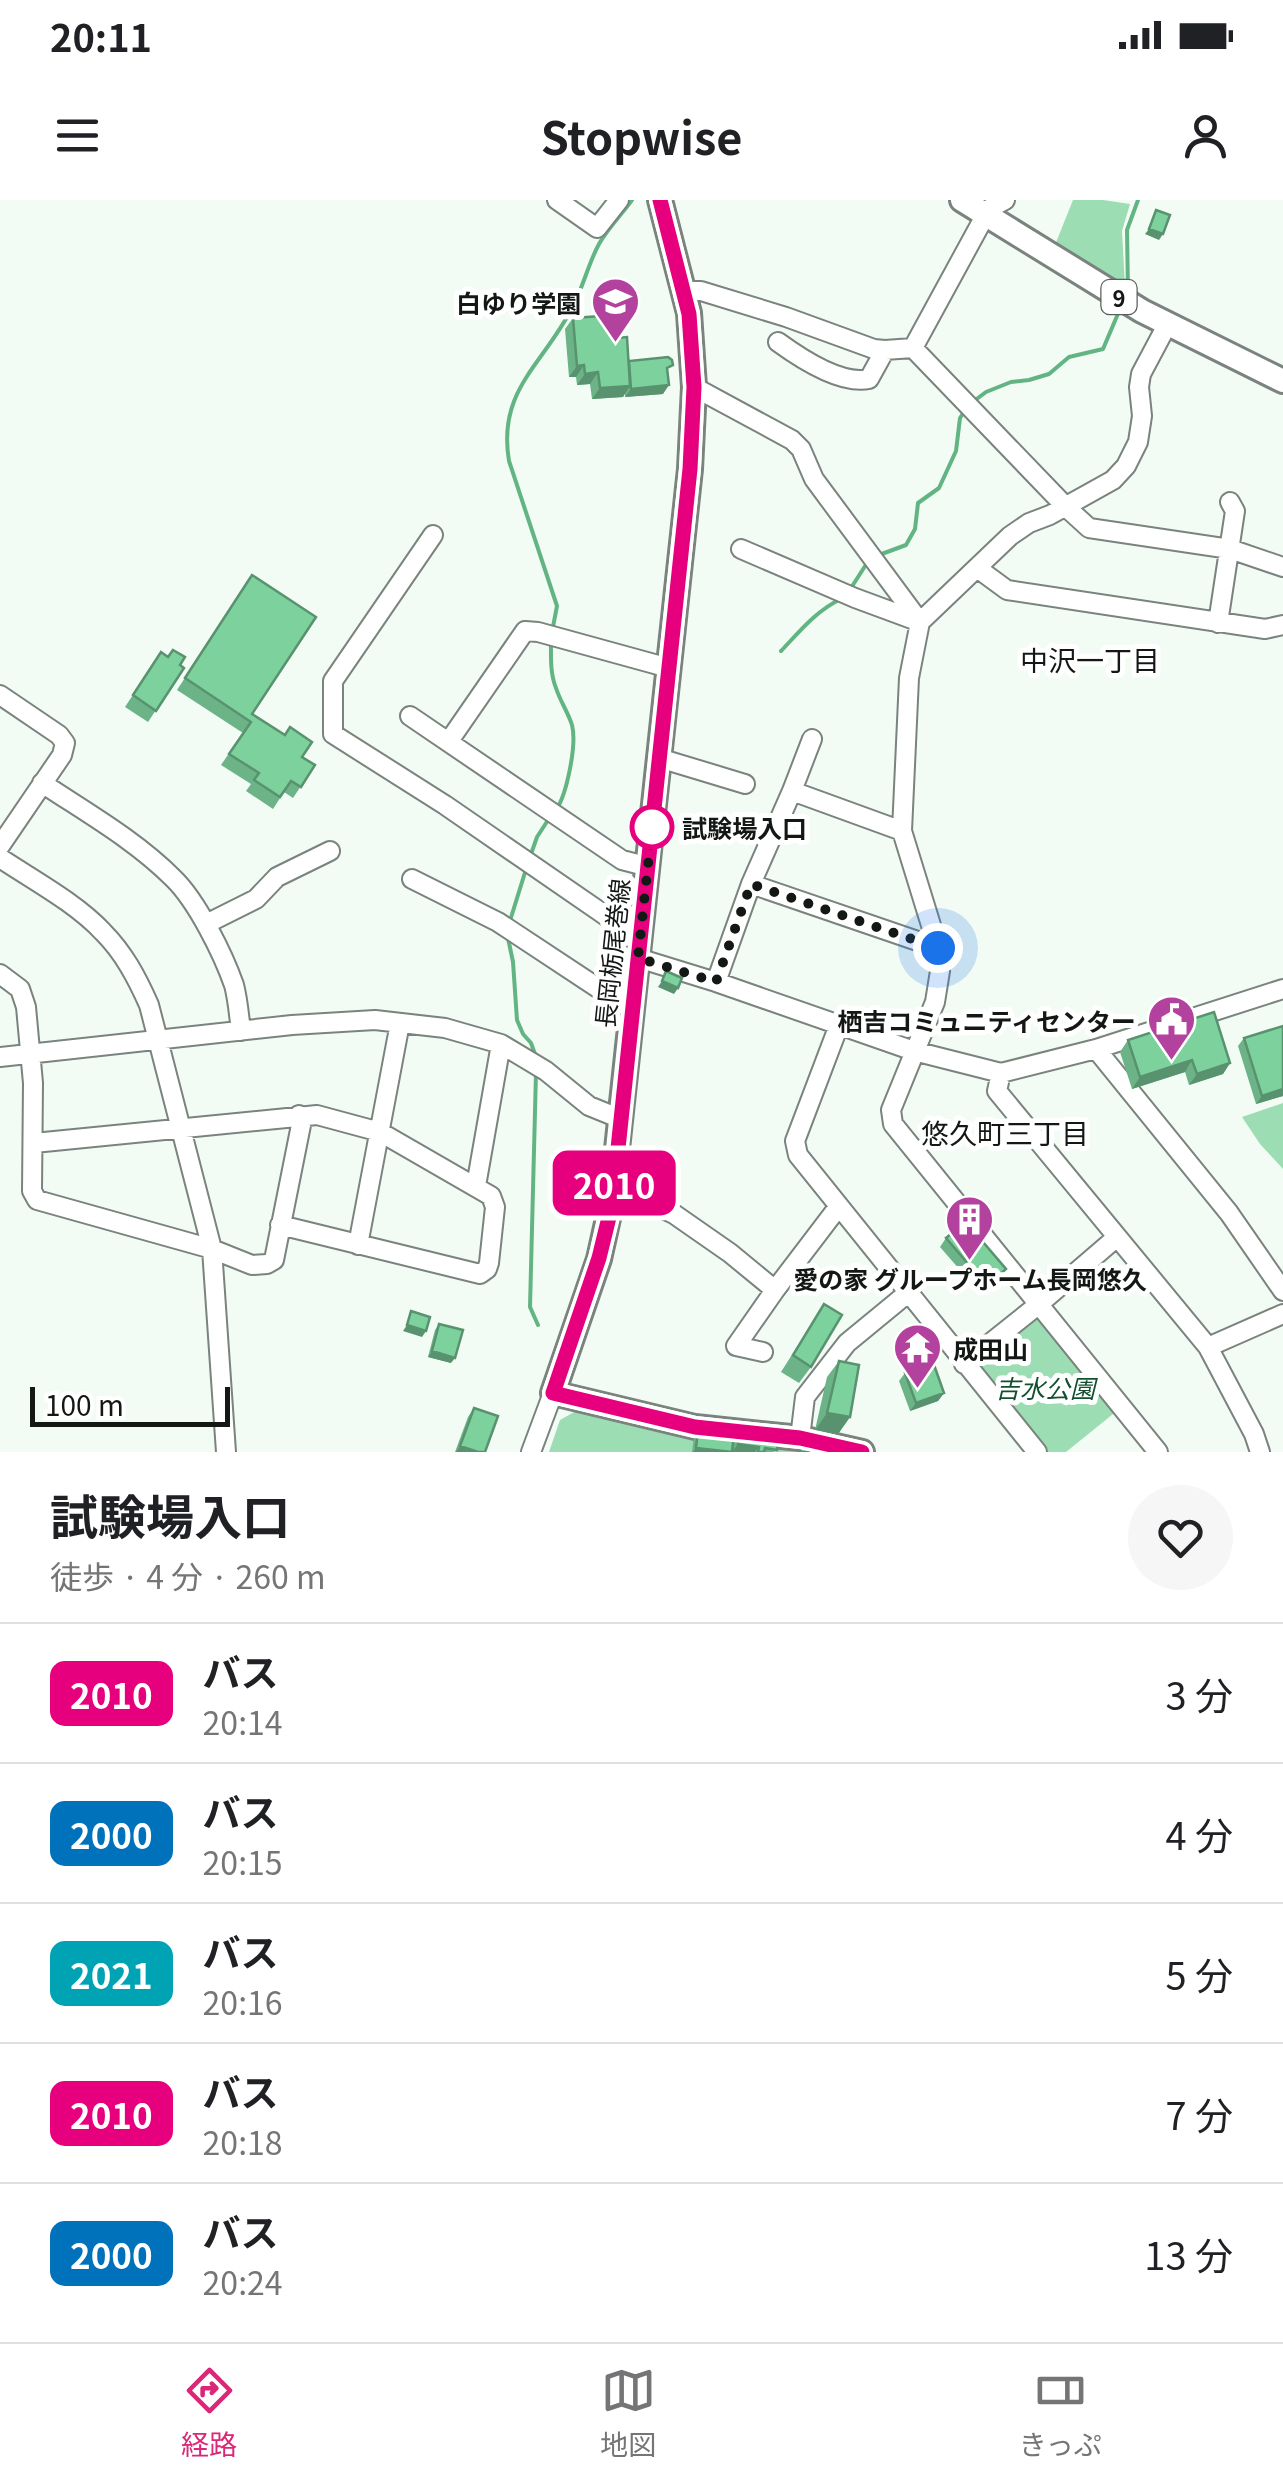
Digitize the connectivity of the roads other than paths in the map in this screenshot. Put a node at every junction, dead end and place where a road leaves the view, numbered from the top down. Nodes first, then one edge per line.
1 (557, 200) edge
2 (619, 200) edge
3 (660, 200) edge
4 (962, 200) edge
5 (996, 207) edge
6 (684, 291) junction
7 (1167, 324) junction
8 (778, 342) dead end
9 (913, 348) junction
10 (885, 350) junction
11 (1283, 381) edge
12 (694, 387) junction
13 (1230, 502) dead end
14 (1066, 507) junction
15 (433, 535) dead end
16 (740, 549) dead end
17 (1230, 549) junction
18 (1283, 567) edge
19 (978, 568) junction
20 (920, 622) junction
21 (1218, 623) junction
22 (1283, 625) edge
23 (669, 668) junction
24 (0, 695) edge
25 (410, 716) dead end
26 (812, 739) dead end
27 (449, 741) junction
28 (659, 758) junction
29 (42, 783) junction
30 (745, 784) dead end
31 (792, 791) junction
32 (902, 830) junction
33 (0, 846) edge
34 (330, 851) dead end
35 (0, 858) edge
36 (648, 867) junction
37 (412, 880) dead end
38 (751, 884) junction
39 (206, 924) junction
40 (938, 948) junction
41 (639, 949) junction
42 (0, 974) edge
43 (716, 982) junction
44 (1283, 989) edge
45 (634, 1000) junction
46 (400, 1023) junction
47 (839, 1026) junction
48 (241, 1031) junction
49 (157, 1040) junction
50 (501, 1044) junction
51 (1096, 1049) junction
52 (914, 1051) junction
53 (32, 1054) junction
54 (0, 1056) edge
55 (1001, 1072) junction
56 (299, 1115) junction
57 (621, 1119) junction
58 (181, 1128) junction
59 (380, 1132) junction
60 (34, 1143) junction
61 (476, 1186) junction
62 (614, 1186) junction
63 (839, 1206) junction
64 (280, 1225) junction
65 (1117, 1237) junction
66 (358, 1245) junction
67 (212, 1249) junction
68 (774, 1290) junction
69 (1283, 1291) edge
70 (909, 1292) junction
71 (1038, 1306) junction
72 (1283, 1314) edge
73 (1208, 1347) junction
74 (763, 1352) dead end
75 (964, 1364) junction
76 (553, 1393) junction
77 (800, 1438) junction
78 (226, 1452) edge
79 (531, 1452) edge
80 (862, 1452) edge
81 (1037, 1452) edge
82 (1158, 1452) edge
83 (1260, 1452) edge

1 - 2 street
3 - 6 main road, 長岡栃尾巻線
4 - 5 main road, 9
5 - 7 main road, 9
5 - 9 street
6 - 10 street
6 - 12 main road, 長岡栃尾巻線
7 - 11 main road, 9
7 - 14 street
8 - 10 street
9 - 10 street
9 - 14 street
12 - 20 street
12 - 23 main road, 長岡栃尾巻線
13 - 17 street
14 - 17 street
14 - 19 street
15 - 41 street
16 - 20 street
17 - 18 street
17 - 21 street
19 - 20 street
19 - 21 street
20 - 32 street
21 - 22 street
23 - 27 street
23 - 28 main road, 長岡栃尾巻線
24 - 29 street
25 - 27 street
26 - 31 street
27 - 36 street
28 - 30 street
28 - 36 main road, 長岡栃尾巻線
29 - 33 street
29 - 39 street
31 - 32 street
31 - 38 street
32 - 40 street
34 - 39 street
35 - 49 street
36 - 41 main road, 長岡栃尾巻線
37 - 45 street
38 - 40 street
38 - 43 street
39 - 48 street
40 - 52 street
41 - 43 street
41 - 45 main road, 長岡栃尾巻線
42 - 53 street
43 - 47 street
44 - 51 street
45 - 57 main road, 長岡栃尾巻線
46 - 48 street
46 - 50 street
46 - 59 street
47 - 52 street
47 - 63 street
48 - 49 street
49 - 53 street
49 - 58 street
50 - 57 street
50 - 61 street
51 - 55 street
51 - 69 street
52 - 55 street
52 - 71 street
53 - 54 street
53 - 60 street
55 - 65 street
56 - 58 street
56 - 59 street
56 - 64 street
57 - 62 main road, 長岡栃尾巻線
58 - 60 street
58 - 67 street
59 - 61 street
59 - 66 street
60 - 67 street
61 - 66 street
62 - 68 street
62 - 76 main road, 長岡栃尾巻線
63 - 68 street
63 - 70 street
64 - 66 street
64 - 67 street
65 - 71 street
65 - 73 street
67 - 78 street
68 - 74 street
70 - 75 street
70 - 77 street
71 - 75 street
71 - 82 street
72 - 73 street
73 - 83 street
75 - 81 street
76 - 77 main road
76 - 79 street
77 - 80 main road

